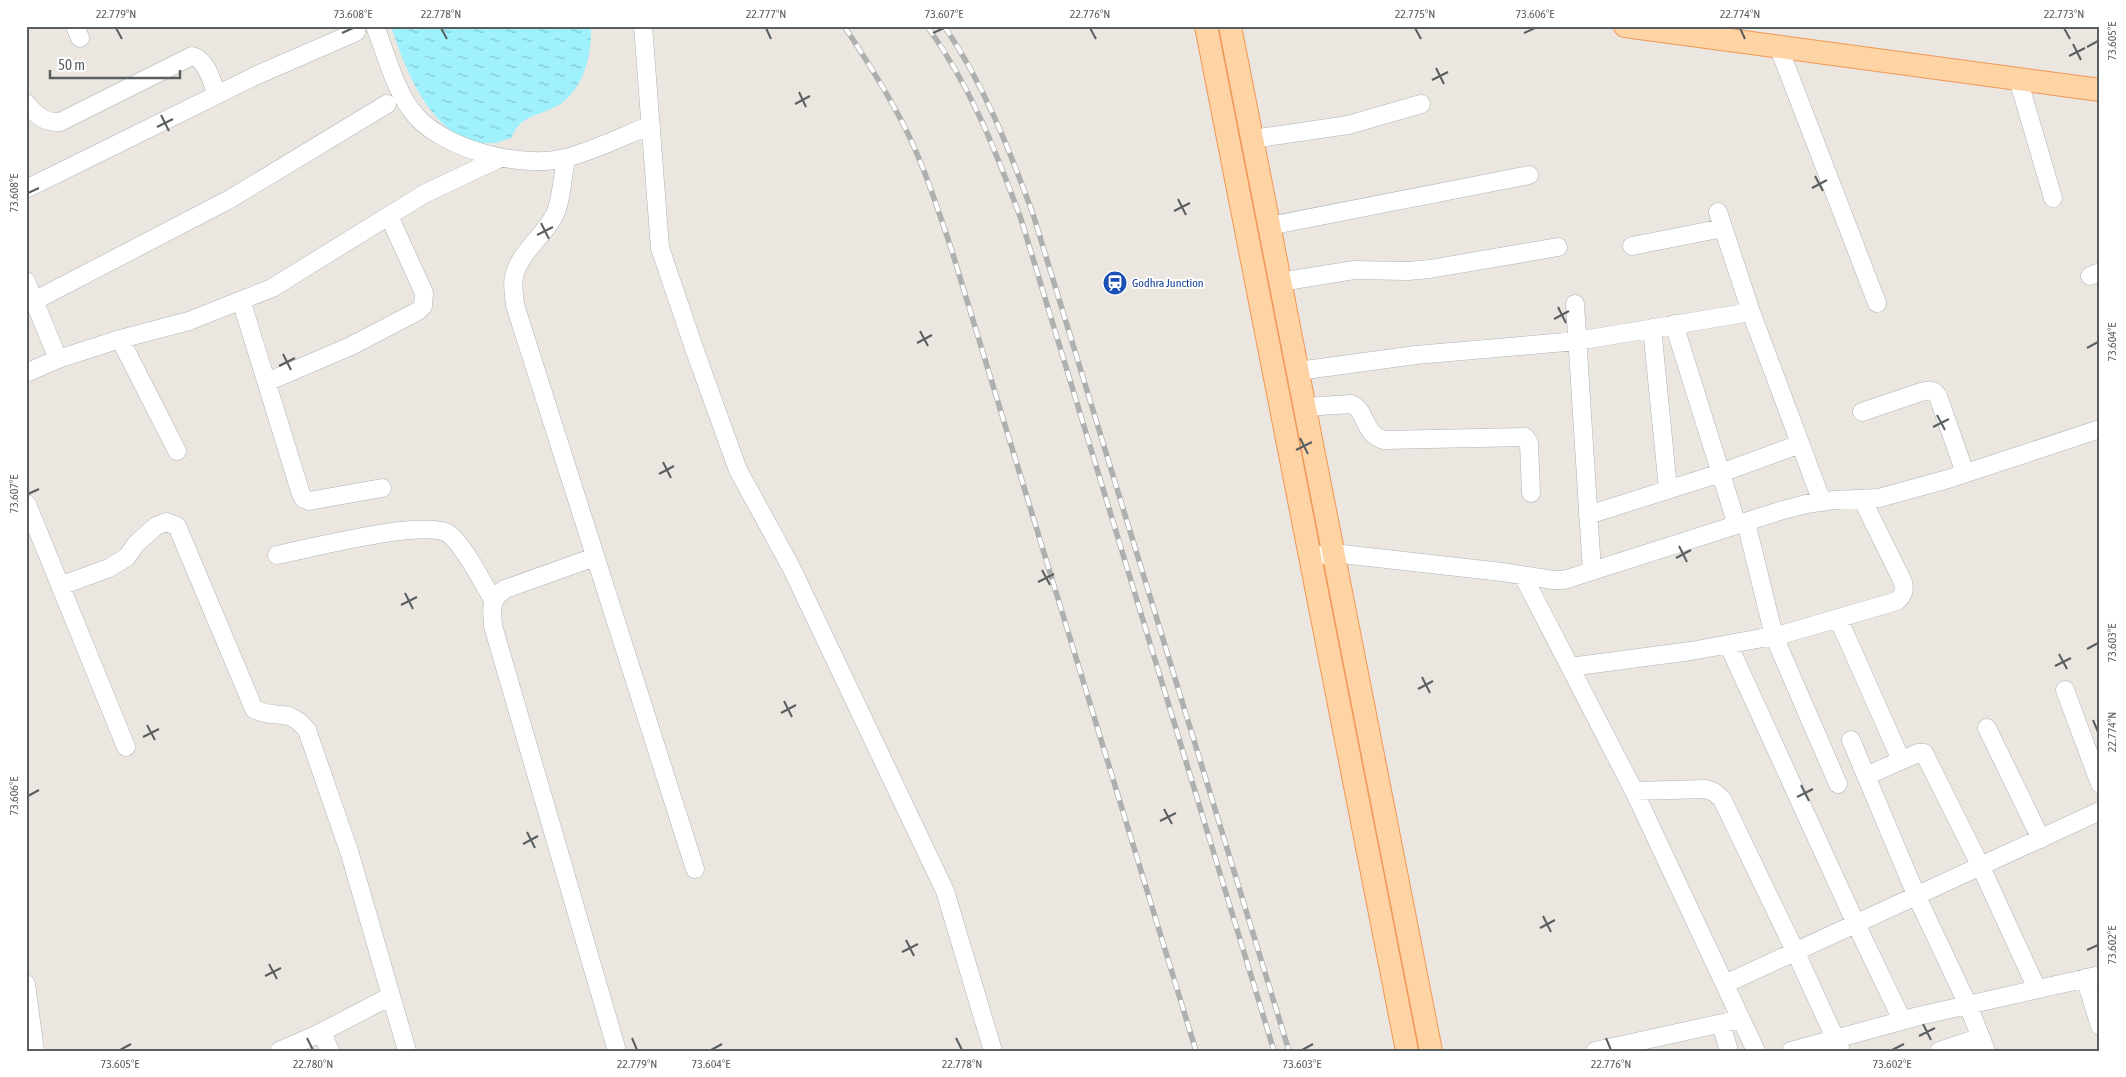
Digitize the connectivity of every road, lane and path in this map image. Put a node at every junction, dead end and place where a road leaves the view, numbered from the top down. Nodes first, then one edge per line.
1 (375, 26) edge
2 (643, 26) edge
3 (1206, 26) edge
4 (1230, 26) edge
5 (1625, 26) edge
6 (1660, 28) edge
7 (356, 32) dead end
8 (1778, 48) junction
9 (2018, 79) junction
10 (2100, 90) edge
11 (217, 96) junction
12 (26, 103) edge
13 (387, 104) dead end
14 (1420, 104) dead end
15 (651, 125) junction
16 (1252, 139) junction
17 (500, 158) junction
18 (566, 158) junction
19 (1529, 175) dead end
20 (26, 189) edge
21 (2053, 198) dead end
22 (389, 216) junction
23 (1270, 226) junction
24 (1632, 246) dead end
25 (1558, 247) dead end
26 (26, 282) edge
27 (1280, 282) junction
28 (241, 300) junction
29 (34, 301) junction
30 (1877, 303) dead end
31 (1575, 304) dead end
32 (1751, 312) junction
33 (1674, 324) junction
34 (1652, 328) junction
35 (120, 339) junction
36 (1577, 340) junction
37 (58, 359) junction
38 (1298, 371) junction
39 (26, 372) edge
40 (267, 382) junction
41 (1305, 407) junction
42 (1862, 412) dead end
43 (2100, 429) edge
44 (1800, 444) junction
45 (177, 451) dead end
46 (1720, 473) junction
47 (1965, 473) junction
48 (382, 488) dead end
49 (1668, 489) junction
50 (1531, 493) dead end
51 (1862, 500) junction
52 (1822, 502) junction
53 (27, 504) edge
54 (1588, 515) junction
55 (1742, 523) junction
56 (1333, 553) junction
57 (277, 555) dead end
58 (595, 557) junction
59 (1310, 557) junction
60 (1592, 572) junction
61 (1523, 576) junction
62 (60, 586) junction
63 (494, 601) junction
64 (1838, 618) junction
65 (1774, 636) junction
66 (1728, 644) junction
67 (1570, 667) junction
68 (2065, 690) dead end
69 (1987, 728) dead end
70 (1851, 740) dead end
71 (126, 747) dead end
72 (1901, 760) junction
73 (1866, 776) junction
74 (1838, 784) dead end
75 (2100, 784) edge
76 (1634, 791) junction
77 (2100, 811) edge
78 (2041, 839) junction
79 (1980, 867) junction
80 (695, 869) dead end
81 (1917, 897) junction
82 (1856, 924) junction
83 (1795, 951) junction
84 (2092, 977) edge
85 (26, 984) edge
86 (1725, 984) junction
87 (2037, 989) junction
88 (391, 996) junction
89 (1968, 1005) junction
90 (1740, 1019) junction
91 (1902, 1020) junction
92 (1721, 1024) junction
93 (2100, 1026) edge
94 (322, 1033) junction
95 (1984, 1044) edge
96 (1838, 1045) edge
97 (35, 1051) edge
98 (279, 1051) edge
99 (330, 1051) edge
100 (407, 1051) edge
101 (617, 1051) edge
102 (993, 1051) edge
103 (1407, 1051) edge
104 (1431, 1051) edge
105 (1595, 1051) edge
106 (1729, 1051) edge
107 (1756, 1051) edge
108 (1791, 1051) edge
109 (1939, 1051) edge

1 - 17 street
2 - 15 street
3 - 59 main road
4 - 16 main road
5 - 6 main road
6 - 8 main road
7 - 11 street
8 - 9 main road
8 - 30 street
9 - 10 main road
9 - 21 street
11 - 12 street
11 - 20 street
13 - 29 street
14 - 16 street
15 - 18 street
15 - 102 street
16 - 23 main road
17 - 18 street
17 - 22 street
18 - 58 street
19 - 23 street
22 - 28 street
22 - 40 street
23 - 27 main road
24 - 32 street
25 - 27 street
26 - 29 street
27 - 38 main road
28 - 35 street
28 - 40 street
29 - 37 street
31 - 36 street
32 - 33 street
32 - 44 street
33 - 34 street
33 - 46 street
34 - 36 street
34 - 49 street
35 - 37 street
35 - 45 street
36 - 38 street
36 - 54 street
37 - 39 street
38 - 41 main road
40 - 48 street
41 - 50 street
41 - 56 main road
42 - 47 street
43 - 47 street
44 - 46 street
44 - 52 street
46 - 49 street
46 - 55 street
47 - 51 street
49 - 54 street
51 - 52 street
51 - 64 street
52 - 55 street
53 - 62 street
54 - 60 street
55 - 60 street
55 - 65 street
56 - 59 street
56 - 61 street
56 - 104 main road
57 - 63 street
58 - 63 street
58 - 80 street
59 - 103 main road
60 - 61 street
61 - 67 street
62 - 71 street
62 - 88 street
63 - 101 street
64 - 65 street
64 - 72 street
65 - 66 street
65 - 74 street
66 - 67 street
66 - 82 street
67 - 76 street
68 - 75 street
69 - 78 street
70 - 73 street
72 - 73 street
72 - 79 street
73 - 81 street
76 - 83 street
76 - 86 street
77 - 78 street
78 - 79 street
79 - 81 street
79 - 87 street
81 - 82 street
81 - 89 street
82 - 83 street
82 - 91 street
83 - 86 street
83 - 96 street
84 - 87 street
84 - 93 street
85 - 97 street
86 - 90 street
87 - 89 street
88 - 94 street
88 - 100 street
89 - 91 street
89 - 95 street
90 - 92 street
90 - 107 street
91 - 96 street
92 - 105 street
92 - 106 street
94 - 98 street
94 - 99 street
95 - 109 street
96 - 108 street

